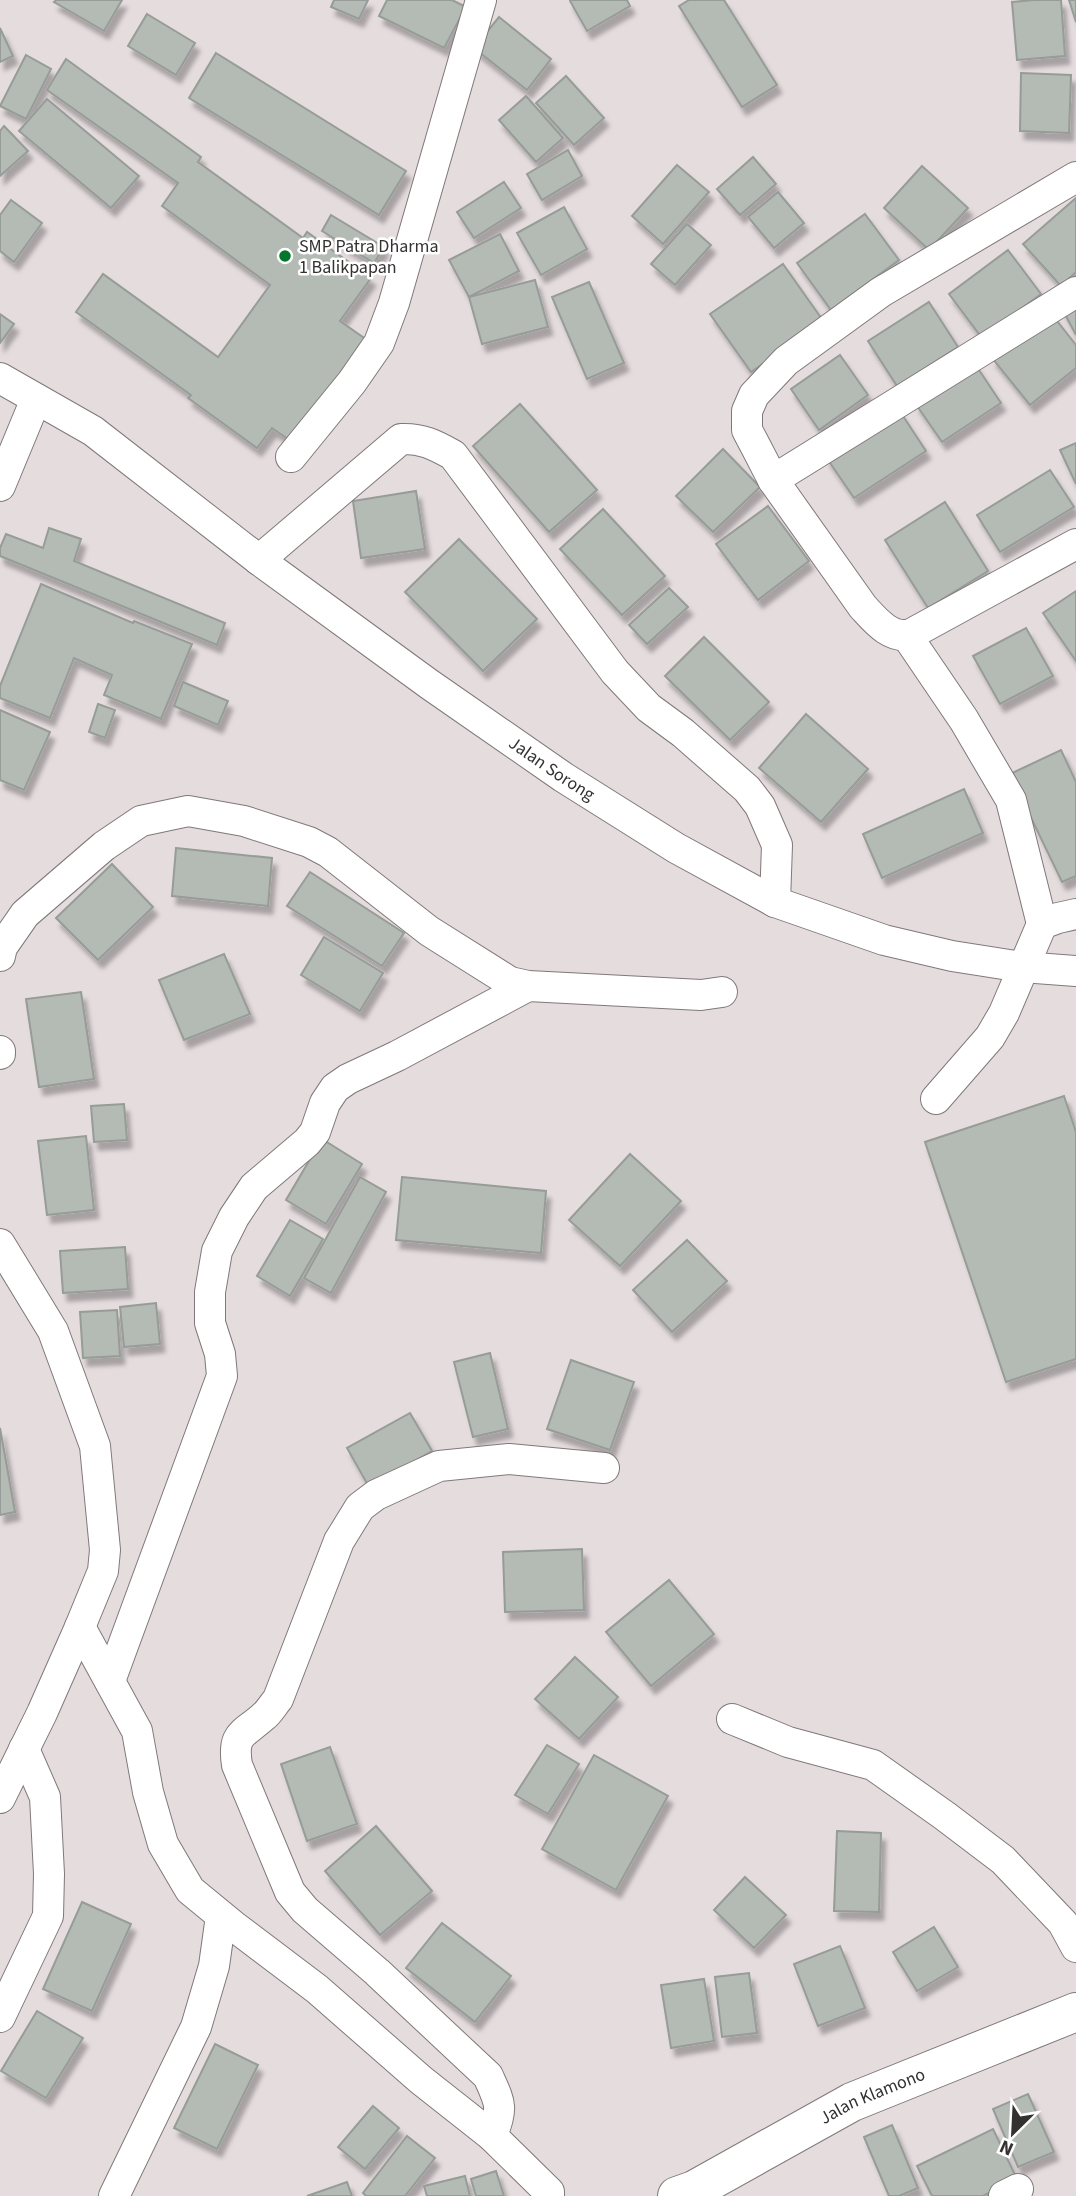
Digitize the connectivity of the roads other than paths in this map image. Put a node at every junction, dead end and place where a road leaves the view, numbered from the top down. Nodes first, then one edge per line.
1 (481, 0) edge
2 (1076, 177) edge
3 (1076, 292) edge
4 (0, 378) edge
5 (36, 399) junction
6 (291, 457) dead end
7 (773, 480) junction
8 (0, 486) edge
9 (1076, 544) edge
10 (259, 560) junction
11 (907, 636) junction
12 (775, 902) junction
13 (1076, 914) edge
14 (1042, 924) junction
15 (0, 956) edge
16 (1022, 967) junction
17 (1076, 971) edge
18 (528, 986) junction
19 (722, 992) dead end
20 (936, 1099) dead end
21 (0, 1244) edge
22 (604, 1468) dead end
23 (80, 1627) junction
24 (110, 1681) junction
25 (732, 1719) dead end
26 (24, 1749) junction
27 (0, 1798) edge
28 (221, 1916) junction
29 (1076, 1947) edge
30 (1076, 2012) edge
31 (0, 2017) edge
32 (492, 2136) junction
33 (114, 2196) edge
34 (549, 2196) edge
35 (677, 2196) edge

1 - 6 street
2 - 7 street
3 - 7 street
4 - 5 street, Jalan Sorong
5 - 8 street
5 - 10 street, Jalan Sorong
7 - 11 street
9 - 11 street
10 - 12 street, Jalan Sorong
10 - 12 street
11 - 14 street
12 - 16 street, Jalan Sorong
13 - 14 street
14 - 16 street
15 - 18 street
16 - 17 street, Jalan Sorong
16 - 20 street
18 - 19 street
18 - 24 street
21 - 23 street
22 - 32 street
23 - 24 street
23 - 26 street
24 - 28 street
25 - 29 street
26 - 27 street
26 - 31 street
28 - 32 street
28 - 33 street
30 - 35 main road, Jalan Klamono
32 - 34 street

